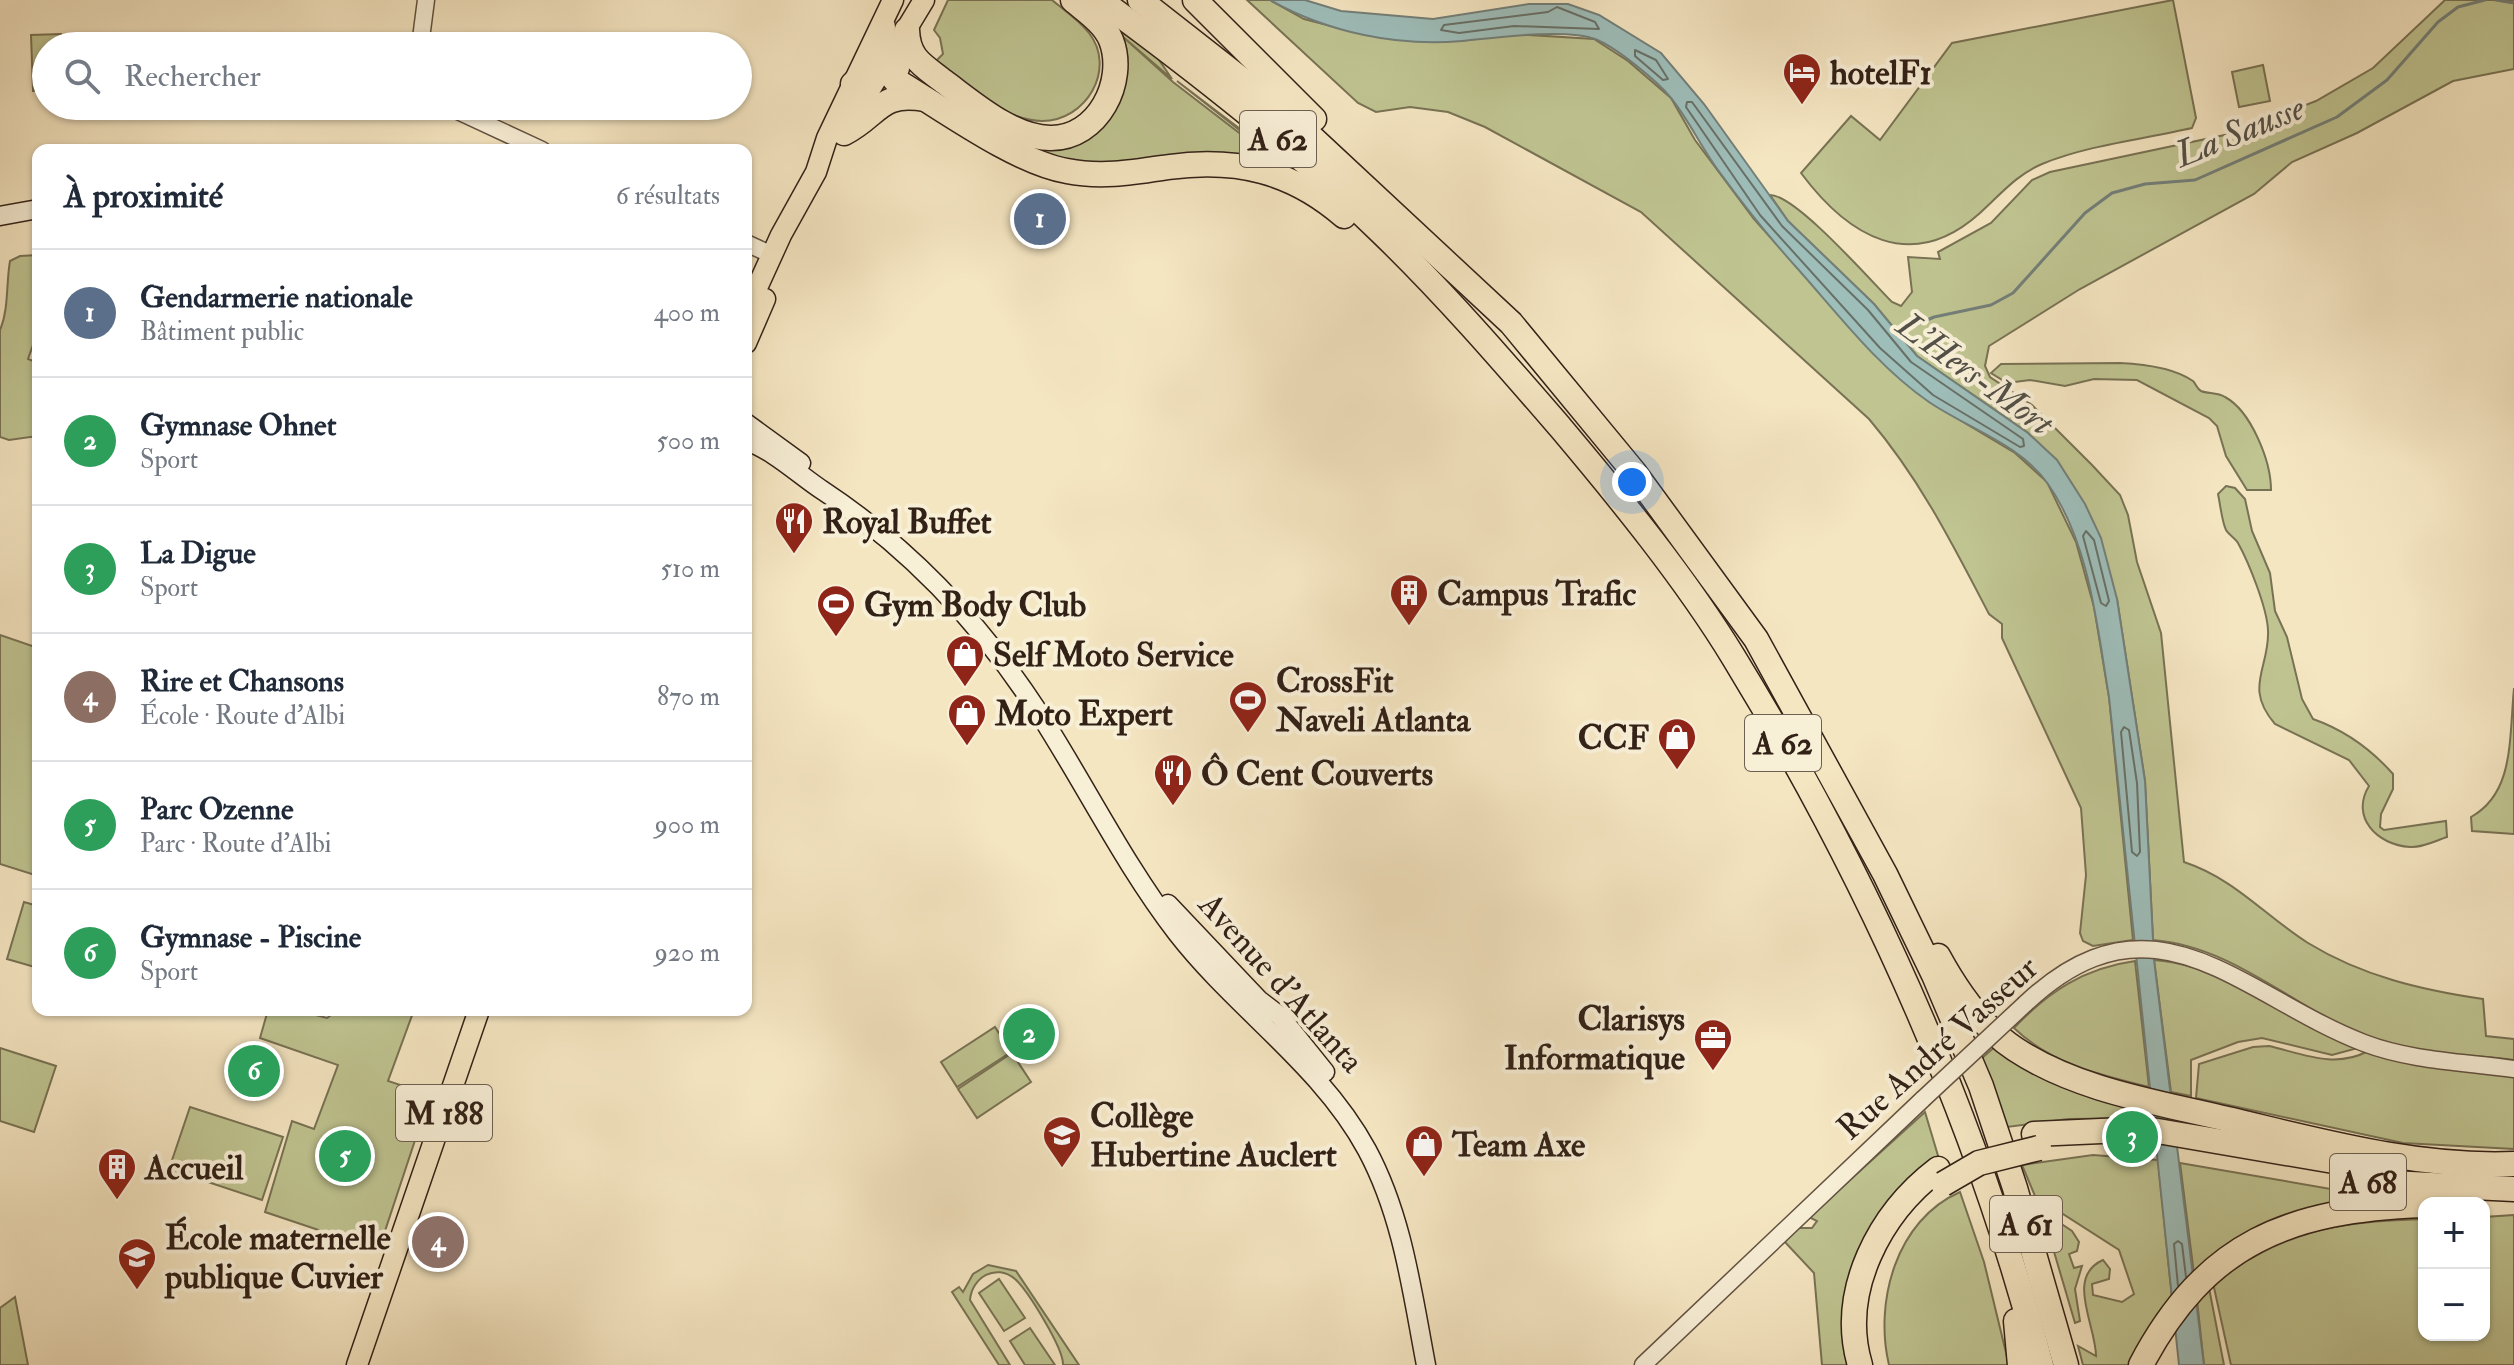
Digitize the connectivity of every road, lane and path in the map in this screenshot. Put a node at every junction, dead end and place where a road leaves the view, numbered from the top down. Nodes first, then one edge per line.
1 (426, 0) edge
2 (893, 0) edge
3 (924, 0) edge
4 (1073, 0) edge
5 (1100, 0) edge
6 (1140, 0) edge
7 (1195, 0) edge
8 (895, 28) junction
9 (422, 32) edge
10 (884, 66) junction
11 (853, 84) junction
12 (958, 95) junction
13 (926, 99) junction
14 (477, 120) edge
15 (844, 133) junction
16 (529, 144) edge
17 (816, 172) junction
18 (1370, 189) junction
19 (800, 205) junction
20 (0, 206) edge
21 (32, 210) edge
22 (0, 216) edge
23 (752, 246) edge
24 (772, 255) junction
25 (1441, 294) junction
26 (752, 299) edge
27 (752, 329) edge
28 (752, 427) edge
29 (752, 445) edge
30 (834, 497) junction
31 (1885, 874) junction
32 (1934, 975) joint
33 (1251, 1004) junction
34 (477, 1016) edge
35 (1288, 1050) junction
36 (1313, 1057) junction
37 (2514, 1069) edge
38 (2226, 1151) junction
39 (2514, 1164) edge
40 (1941, 1177) junction
41 (2514, 1177) edge
42 (2514, 1189) edge
43 (2514, 1201) edge
44 (2490, 1202) edge
45 (2418, 1205) edge
46 (2010, 1259) junction
47 (357, 1365) edge
48 (1426, 1365) edge
49 (1437, 1365) edge
50 (1643, 1365) edge
51 (1860, 1365) edge
52 (1875, 1365) edge
53 (2020, 1365) edge
54 (2041, 1365) edge
55 (2066, 1365) edge
56 (2141, 1365) edge

1 - 9 street
2 - 8 main road
3 - 8 main road
4 - 12 highway
5 - 25 highway, A 62
6 - 18 highway, A 62
7 - 18 highway
8 - 10 highway
8 - 11 main road
8 - 12 highway
10 - 11 highway
10 - 12 highway
10 - 13 highway
10 - 15 main road
11 - 17 main road
13 - 15 highway
13 - 25 highway
14 - 16 street
15 - 17 main road
17 - 19 main road
18 - 31 highway, A 62
19 - 24 main road
19 - 27 main road
20 - 21 main road
21 - 22 main road
23 - 24 street
24 - 26 main road
25 - 46 highway, A 62
28 - 30 main road, Avenue d'Atlanta
29 - 30 main road, Avenue d'Atlanta
30 - 33 main road, Avenue d'Atlanta
31 - 32 highway, A 62
31 - 39 highway
32 - 55 highway, A 61
33 - 35 main road, Avenue d'Atlanta
33 - 36 main road, Avenue d'Atlanta
34 - 47 main road, M 188
35 - 36 main road
35 - 48 main road, Avenue d'Atlanta
36 - 49 main road, Avenue d'Atlanta
37 - 50 street, Rue André Vasseur, bridge
38 - 40 highway, A 68, bridge
38 - 41 highway, A 68
38 - 42 highway, A 68
40 - 51 highway, A 68
40 - 52 highway, A 68
43 - 44 highway
45 - 56 highway
46 - 53 highway
46 - 54 highway, A 62

